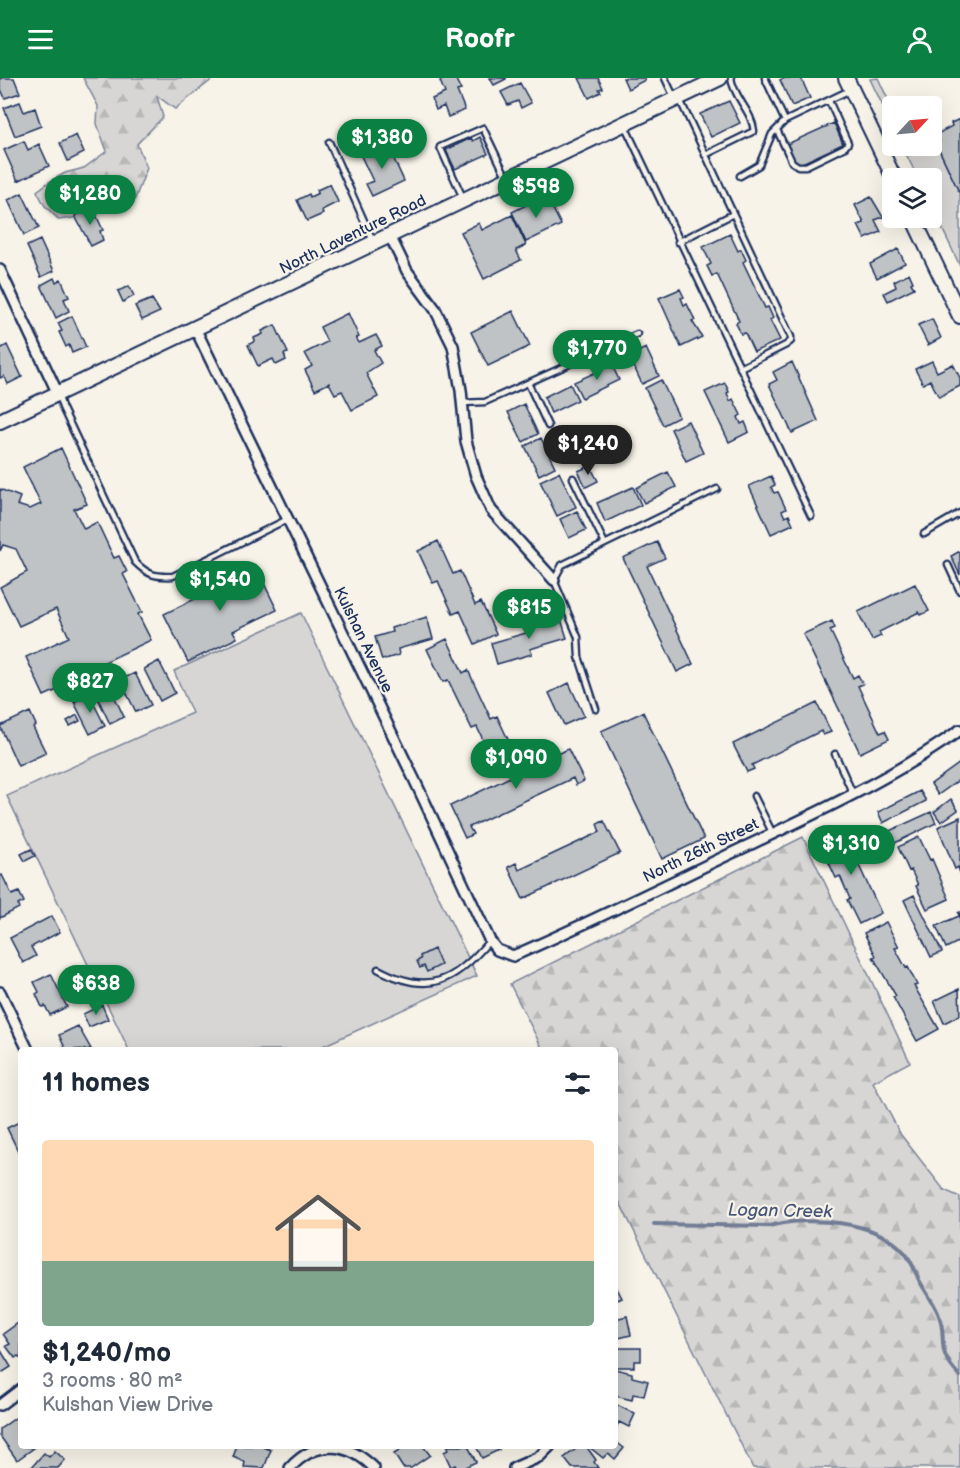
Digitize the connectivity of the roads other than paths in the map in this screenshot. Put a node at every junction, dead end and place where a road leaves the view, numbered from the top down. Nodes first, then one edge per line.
1 (665, 78) edge
2 (720, 78) edge
3 (731, 78) edge
4 (765, 78) edge
5 (849, 84) edge
6 (677, 99) junction
7 (829, 101) junction
8 (785, 121) junction
9 (624, 124) junction
10 (777, 130) junction
11 (329, 142) dead end
12 (705, 155) junction
13 (889, 168) edge
14 (740, 176) dead end
15 (507, 180) junction
16 (464, 201) junction
17 (733, 214) junction
18 (918, 228) edge
19 (390, 236) junction
20 (678, 242) junction
21 (374, 243) junction
22 (0, 270) edge
23 (960, 316) edge
24 (195, 328) junction
25 (637, 334) dead end
26 (740, 368) junction
27 (528, 383) junction
28 (58, 394) junction
29 (462, 403) junction
30 (0, 421) edge
31 (548, 426) dead end
32 (573, 478) dead end
33 (717, 489) dead end
34 (960, 513) edge
35 (811, 516) dead end
36 (288, 519) junction
37 (924, 534) dead end
38 (605, 544) junction
39 (948, 565) dead end
40 (554, 580) junction
41 (960, 591) edge
42 (596, 709) dead end
43 (960, 730) edge
44 (835, 754) dead end
45 (853, 794) junction
46 (754, 796) dead end
47 (773, 834) junction
48 (490, 941) junction
49 (378, 969) dead end
50 (0, 992) edge
51 (27, 1047) edge
52 (18, 1391) edge
53 (0, 1405) edge
54 (310, 1449) edge
55 (347, 1449) edge
56 (547, 1449) edge
57 (290, 1468) edge
58 (374, 1468) edge
59 (514, 1468) edge

1 - 6 lane
2 - 6 street, North Laventure Road
3 - 12 lane
4 - 8 lane
5 - 7 lane
5 - 13 street
6 - 9 street, North Laventure Road
6 - 12 lane
7 - 8 lane
7 - 10 lane
8 - 10 lane
9 - 15 street, North Laventure Road
9 - 20 lane
10 - 14 lane
11 - 21 lane
12 - 17 lane
15 - 16 street, North Laventure Road
15 - 16 lane
16 - 19 street, North Laventure Road
17 - 20 lane
17 - 26 lane
18 - 23 street
19 - 21 street, North Laventure Road
19 - 29 street
20 - 26 lane
21 - 24 street, North Laventure Road
22 - 28 street
24 - 28 street, North Laventure Road
24 - 36 street, Kulshan Avenue
25 - 27 lane
26 - 35 lane
27 - 29 lane
27 - 31 lane
28 - 30 street, North Laventure Road
28 - 36 lane
29 - 40 street
32 - 38 lane
33 - 38 lane
34 - 37 lane
36 - 48 street, Kulshan Avenue
38 - 40 lane
39 - 41 lane
40 - 42 lane
43 - 45 street, North 26th Street
44 - 45 lane
45 - 47 street, North 26th Street
46 - 47 lane
47 - 48 street, North 26th Street
48 - 49 lane
50 - 51 street
52 - 53 street
54 - 57 street
55 - 58 street
56 - 59 street

